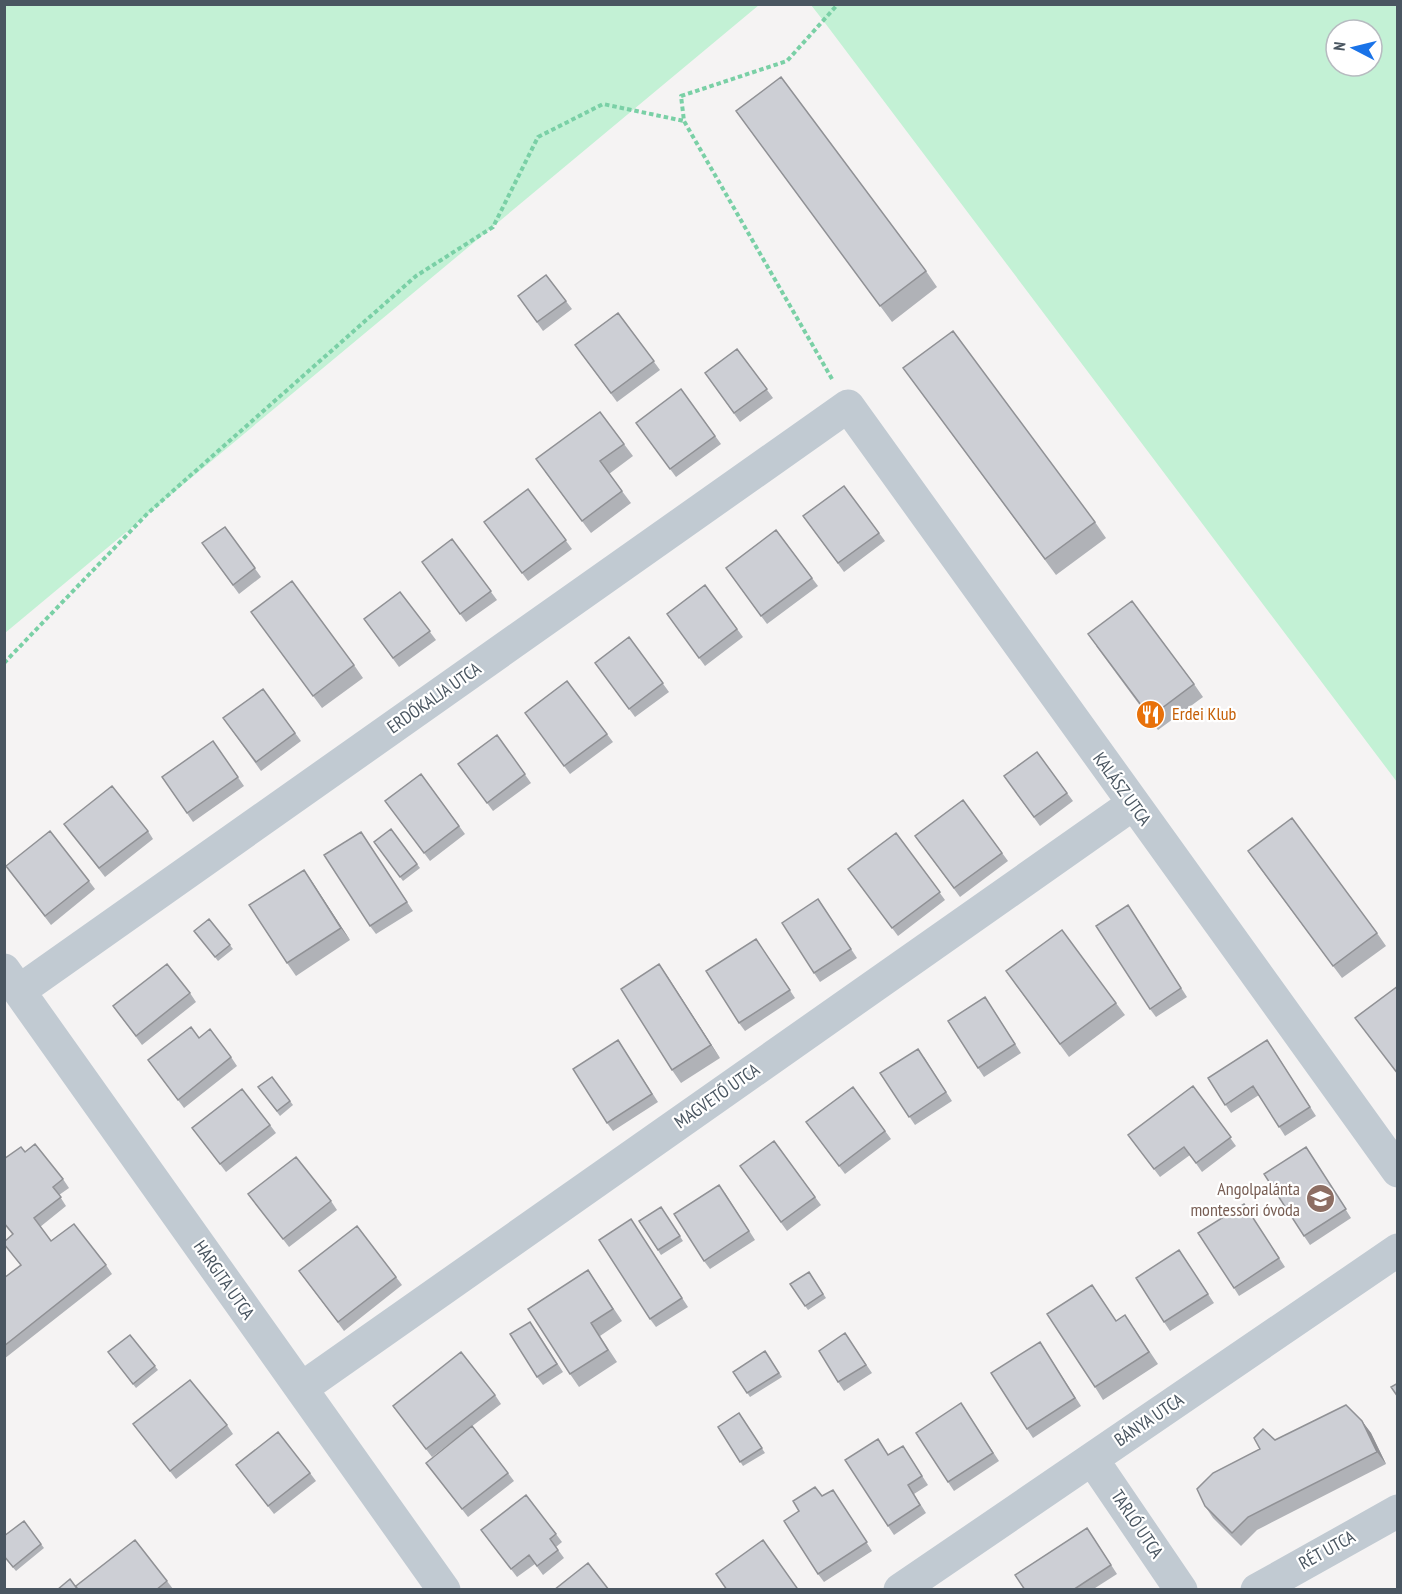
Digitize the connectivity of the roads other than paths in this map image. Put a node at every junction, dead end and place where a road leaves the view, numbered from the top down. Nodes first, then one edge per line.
1 (848, 406) joint
2 (1133, 804) junction
3 (12, 981) edge
4 (1398, 1172) edge
5 (1398, 1250) edge
6 (302, 1389) junction
7 (1092, 1459) junction
8 (1398, 1511) edge
9 (939, 1579) edge
10 (444, 1590) edge
11 (900, 1590) edge
12 (1181, 1590) edge
13 (1257, 1590) edge

1 - 2 street, KALÁSZ UTCA
1 - 3 street, ERDŐKALJA UTCA
2 - 4 street, KALÁSZ UTCA
2 - 6 street, MAGVETŐ UTCA
3 - 6 street, HARGITA UTCA
5 - 7 street, BÁNYA UTCA
6 - 10 street, HARGITA UTCA
7 - 9 street, BÁNYA UTCA
7 - 12 street, TARLÓ UTCA
8 - 13 street, RÉT UTCA
9 - 11 street, BÁNYA UTCA

